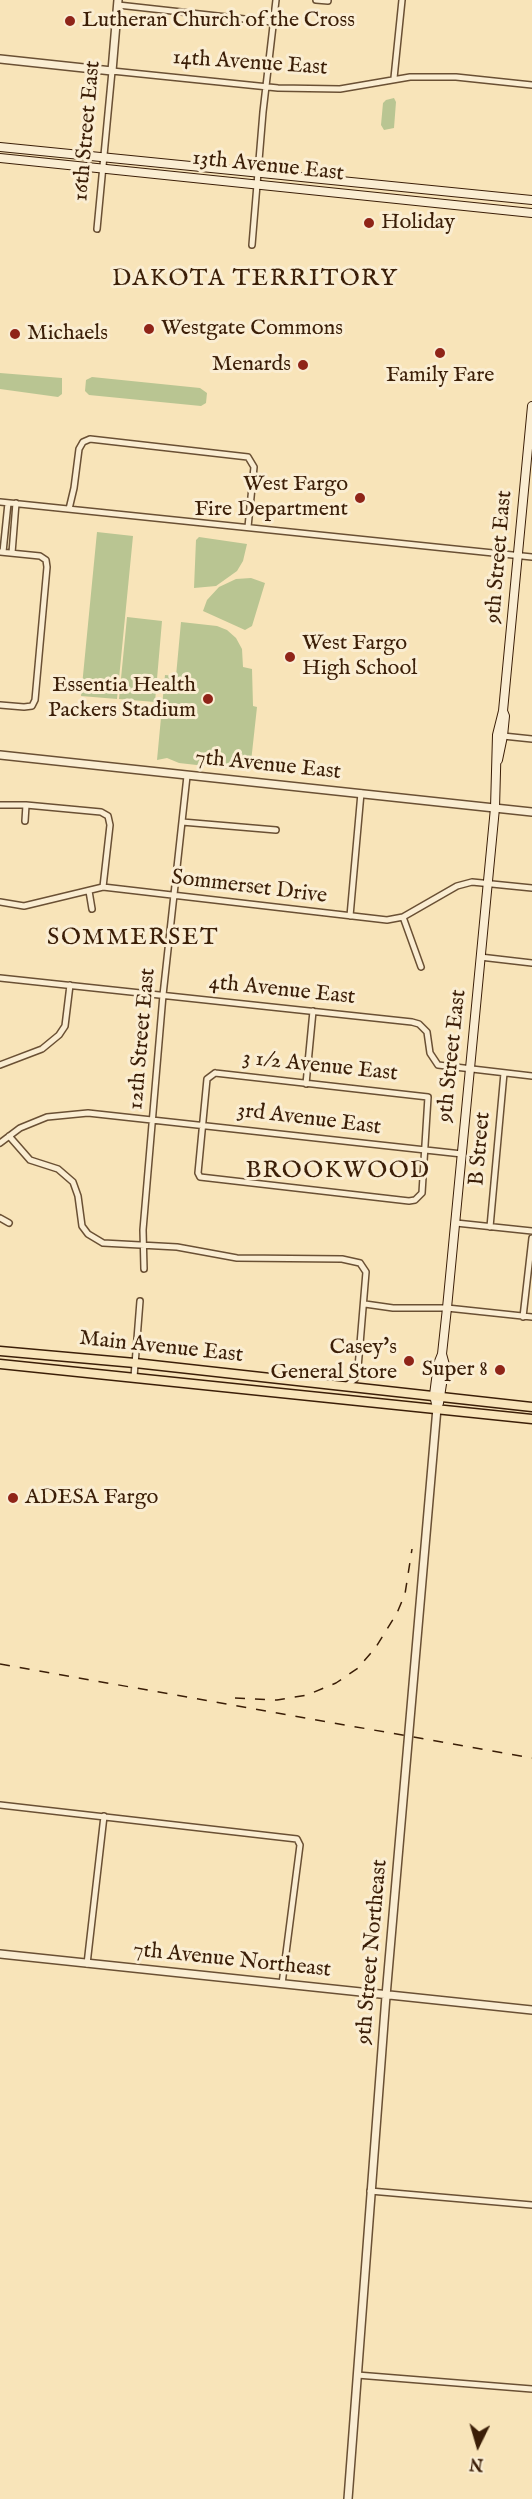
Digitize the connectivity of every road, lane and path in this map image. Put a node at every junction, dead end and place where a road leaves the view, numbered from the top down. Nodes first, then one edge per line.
1 (276, 0) edge
2 (316, 0) edge
3 (402, 0) edge
4 (328, 2) dead end
5 (118, 3) edge
6 (272, 22) junction
7 (0, 59) edge
8 (112, 71) junction
9 (394, 78) junction
10 (532, 85) edge
11 (266, 87) junction
12 (0, 147) edge
13 (104, 156) junction
14 (0, 158) edge
15 (103, 167) junction
16 (258, 172) junction
17 (257, 184) junction
18 (532, 200) edge
19 (532, 213) edge
20 (97, 229) dead end
21 (252, 245) dead end
22 (532, 406) edge
23 (531, 437) edge
24 (0, 502) edge
25 (8, 502) junction
26 (16, 503) junction
27 (69, 509) junction
28 (248, 526) junction
29 (1, 552) edge
30 (12, 553) junction
31 (518, 555) junction
32 (532, 557) edge
33 (0, 705) edge
34 (502, 711) junction
35 (503, 736) junction
36 (532, 739) edge
37 (0, 755) edge
38 (498, 760) junction
39 (188, 776) junction
40 (361, 793) junction
41 (0, 805) edge
42 (26, 805) junction
43 (495, 808) junction
44 (532, 812) edge
45 (25, 821) dead end
46 (182, 822) junction
47 (276, 830) dead end
48 (487, 883) junction
49 (103, 887) junction
50 (532, 888) edge
51 (89, 891) junction
52 (174, 896) junction
53 (0, 902) edge
54 (92, 909) dead end
55 (350, 916) junction
56 (403, 917) junction
57 (480, 957) junction
58 (532, 963) edge
59 (421, 967) dead end
60 (0, 978) edge
61 (70, 985) junction
62 (163, 995) junction
63 (313, 1011) junction
64 (0, 1065) edge
65 (468, 1069) junction
66 (504, 1073) junction
67 (532, 1076) edge
68 (306, 1084) junction
69 (152, 1119) junction
70 (203, 1125) junction
71 (9, 1136) junction
72 (0, 1143) edge
73 (426, 1150) junction
74 (462, 1154) junction
75 (0, 1218) edge
76 (9, 1223) dead end
77 (456, 1223) junction
78 (490, 1227) junction
79 (532, 1231) edge
80 (532, 1238) edge
81 (144, 1246) junction
82 (144, 1269) dead end
83 (140, 1301) dead end
84 (365, 1304) junction
85 (447, 1308) junction
86 (523, 1317) junction
87 (532, 1317) edge
88 (0, 1351) edge
89 (135, 1363) junction
90 (0, 1364) edge
91 (134, 1377) junction
92 (346, 1386) junction
93 (438, 1395) junction
94 (532, 1407) edge
95 (437, 1408) junction
96 (532, 1417) edge
97 (0, 1805) edge
98 (104, 1816) junction
99 (0, 1954) edge
100 (87, 1964) junction
101 (282, 1984) junction
102 (386, 1996) junction
103 (532, 2010) edge
104 (370, 2191) junction
105 (532, 2205) edge
106 (357, 2375) junction
107 (532, 2389) edge
108 (348, 2499) edge

1 - 6 street
2 - 4 street
3 - 9 street
5 - 6 street
5 - 8 street, 16th Street East
6 - 11 street
7 - 8 street, 14th Avenue East
8 - 11 street, 14th Avenue East
8 - 13 street, 16th Street East
9 - 10 street, 14th Avenue East
9 - 11 street, 14th Avenue East
11 - 16 street
12 - 13 main road, 13th Avenue East
13 - 15 street, 16th Street East
13 - 16 main road, 13th Avenue East
14 - 15 main road, 13th Avenue East
15 - 17 main road, 13th Avenue East
15 - 20 street, 16th Street East
16 - 17 street
16 - 18 main road, 13th Avenue East
17 - 19 main road, 13th Avenue East
17 - 21 street
22 - 23 main road, 9th Street East
23 - 31 main road, 9th Street East
24 - 25 street
25 - 26 street
25 - 29 street
26 - 27 street
26 - 30 street
27 - 28 street
27 - 28 street
28 - 31 street
29 - 30 street
30 - 33 street
31 - 32 street
31 - 34 main road, 9th Street East
34 - 35 main road, 9th Street East
34 - 38 main road, 9th Street East
35 - 36 street
35 - 38 main road, 9th Street East
37 - 39 street, 7th Avenue East
38 - 43 main road, 9th Street East
39 - 40 street, 7th Avenue East
39 - 46 street, 12th Street East
40 - 43 street, 7th Avenue East
40 - 55 street
41 - 42 street
42 - 45 street
42 - 49 street
43 - 44 street, 7th Avenue East
43 - 48 main road, 9th Street East
46 - 47 street
46 - 52 street, 12th Street East
48 - 50 street, Sommerset Drive
48 - 56 street, Sommerset Drive
48 - 57 main road, 9th Street East
49 - 51 street, Sommerset Drive
49 - 52 street, Sommerset Drive
51 - 53 street, Sommerset Drive
51 - 54 street
52 - 55 street, Sommerset Drive
52 - 62 street, 12th Street East
55 - 56 street, Sommerset Drive
56 - 59 street
57 - 58 street
57 - 65 main road, 9th Street East
60 - 61 street, 4th Avenue East
61 - 62 street, 4th Avenue East
61 - 64 street
62 - 63 street, 4th Avenue East
62 - 69 street, 12th Street East
63 - 65 street, 4th Avenue East
63 - 68 street
65 - 66 street, 4th Avenue East
65 - 74 main road, 9th Street East
66 - 67 street, 4th Avenue East
66 - 78 street, B Street
68 - 70 street, 3 1/2 Avenue East
68 - 73 street, 3 1/2 Avenue East
69 - 70 street, 3rd Avenue East
69 - 71 street, 3rd Avenue East
69 - 81 street, 12th Street East
70 - 73 street, 3rd Avenue East
70 - 73 street
71 - 72 street, 3rd Avenue East
71 - 81 street
73 - 74 street, 3rd Avenue East
74 - 77 main road, 9th Street East
75 - 76 street
77 - 78 street
77 - 85 main road, 9th Street East
78 - 79 street
80 - 86 street
81 - 82 street, 12th Street East
81 - 84 street
83 - 89 street
84 - 85 street
84 - 92 street
85 - 86 street
85 - 93 main road, 9th Street East
86 - 87 street
88 - 89 main road, Main Avenue East
89 - 91 street
89 - 92 main road, Main Avenue East
90 - 91 main road, Main Avenue East
91 - 95 main road, Main Avenue East
92 - 93 main road, Main Avenue East
93 - 94 main road, Main Avenue East
93 - 95 main road, 9th Street East
95 - 96 main road, Main Avenue East
95 - 102 street, 9th Street Northeast
97 - 98 street
98 - 100 street
98 - 101 street
99 - 100 street, 7th Avenue Northeast
100 - 101 street, 7th Avenue Northeast
101 - 102 street, 7th Avenue Northeast
102 - 103 street, 7th Avenue Northeast
102 - 104 street, 9th Street Northeast
104 - 105 street
104 - 106 street, 9th Street Northeast
106 - 107 street
106 - 108 street, 9th Street Northeast

